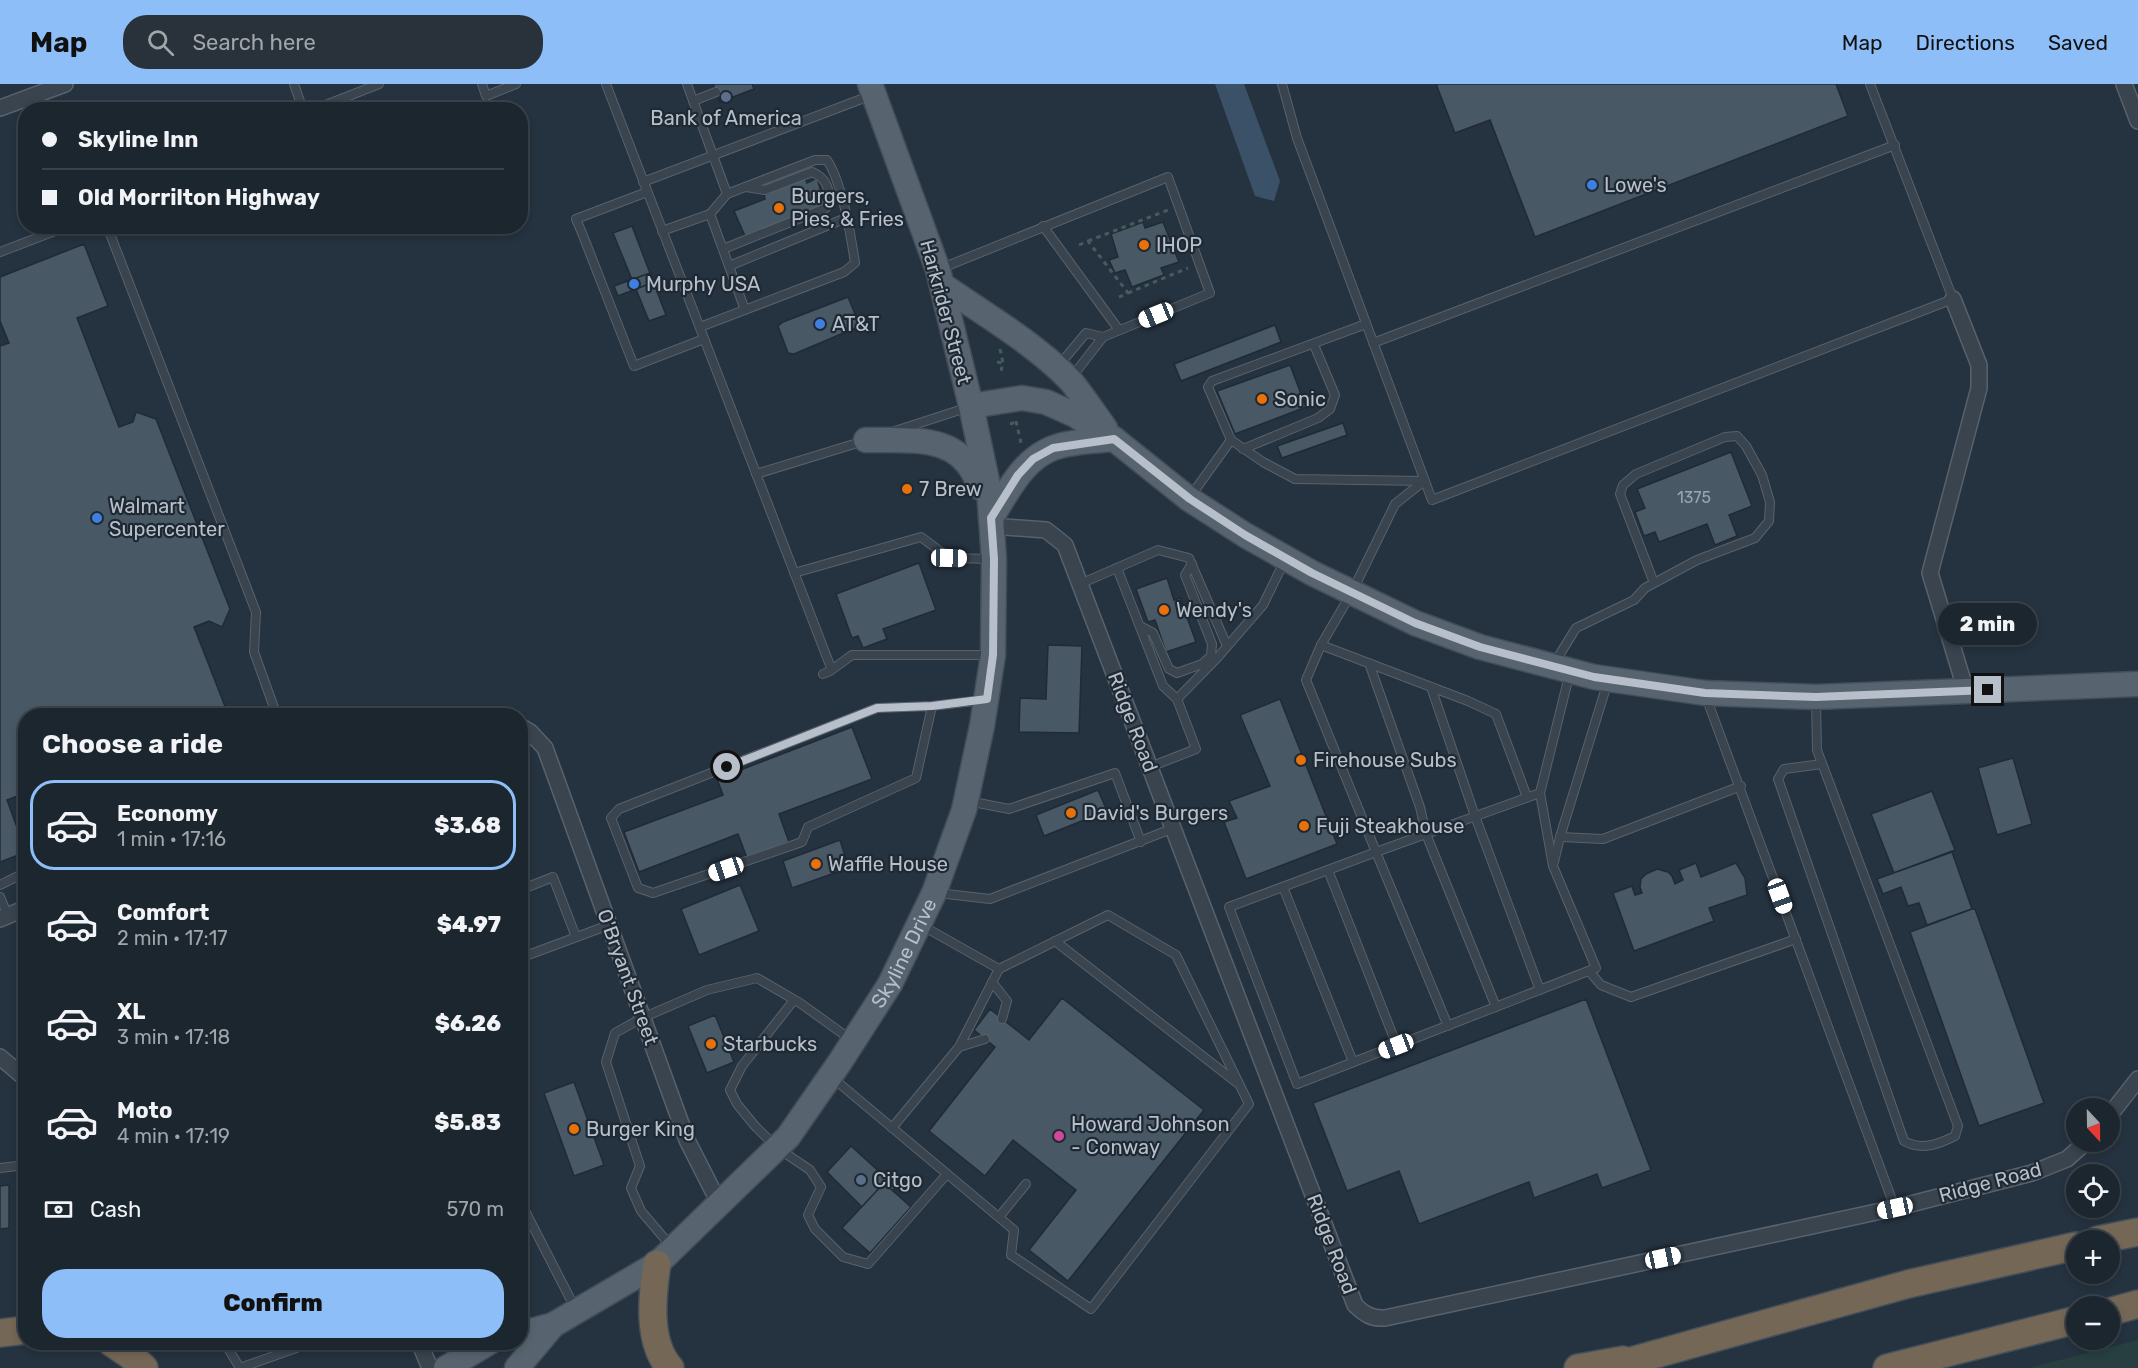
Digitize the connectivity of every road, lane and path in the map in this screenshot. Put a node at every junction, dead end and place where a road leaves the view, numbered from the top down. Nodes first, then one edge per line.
1 (65, 84) edge
2 (294, 84) edge
3 (379, 84) edge
4 (482, 84) edge
5 (516, 84) edge
6 (606, 84) edge
7 (687, 84) edge
8 (1282, 84) edge
9 (1870, 84) edge
10 (2124, 84) edge
11 (872, 89) edge
12 (716, 92) dead end
13 (693, 101) junction
14 (300, 102) edge
15 (333, 102) edge
16 (0, 108) edge
17 (2138, 120) edge
18 (1894, 145) junction
19 (712, 156) junction
20 (643, 182) junction
21 (746, 187) junction
22 (647, 192) junction
23 (727, 194) junction
24 (1178, 206) junction
25 (710, 214) junction
26 (846, 218) junction
27 (1043, 226) junction
28 (662, 231) junction
29 (47, 234) edge
30 (110, 234) edge
31 (1089, 241) junction
32 (1079, 245) dead end
33 (723, 249) junction
34 (0, 252) edge
35 (1199, 264) junction
36 (729, 266) junction
37 (940, 277) junction
38 (1128, 293) junction
39 (1114, 299) dead end
40 (1953, 299) junction
41 (745, 310) junction
42 (1366, 324) junction
43 (700, 327) junction
44 (1119, 330) junction
45 (1103, 338) junction
46 (704, 339) junction
47 (1373, 343) junction
48 (1314, 345) junction
49 (997, 362) dead end
50 (1001, 371) dead end
51 (1063, 374) junction
52 (971, 406) junction
53 (1010, 424) dead end
54 (1114, 439) junction
55 (866, 440) junction
56 (1231, 440) junction
57 (1022, 444) dead end
58 (1243, 449) junction
59 (756, 474) junction
60 (1424, 481) junction
61 (1190, 499) junction
62 (991, 522) junction
63 (1286, 558) junction
64 (994, 559) junction
65 (1192, 564) junction
66 (1117, 568) junction
67 (794, 573) junction
68 (1654, 583) junction
69 (1080, 584) junction
70 (1352, 592) junction
71 (1140, 626) junction
72 (1321, 645) junction
73 (1227, 646) junction
74 (993, 655) junction
75 (1369, 663) junction
76 (1561, 669) junction
77 (1608, 679) junction
78 (2138, 684) edge
79 (1431, 687) junction
80 (1966, 691) junction
81 (1705, 693) junction
82 (1816, 697) junction
83 (987, 699) junction
84 (1177, 699) junction
85 (932, 706) junction
86 (274, 708) edge
87 (528, 731) edge
88 (1822, 764) junction
89 (1150, 767) junction
90 (1741, 786) junction
91 (1540, 793) junction
92 (1527, 797) junction
93 (966, 801) junction
94 (1475, 816) junction
95 (1174, 828) junction
96 (1426, 834) junction
97 (1560, 837) junction
98 (1140, 842) junction
99 (1376, 852) junction
100 (1553, 866) junction
101 (1328, 870) junction
102 (18, 876) edge
103 (0, 885) edge
104 (528, 887) edge
105 (1283, 887) junction
106 (934, 893) junction
107 (0, 897) edge
108 (18, 911) edge
109 (4, 917) edge
110 (919, 924) junction
111 (609, 925) junction
112 (576, 937) junction
113 (1796, 939) junction
114 (1055, 941) junction
115 (528, 955) edge
116 (999, 969) junction
117 (1589, 971) junction
118 (992, 982) junction
119 (1540, 990) junction
120 (794, 1000) junction
121 (1496, 1007) junction
122 (642, 1018) junction
123 (1002, 1019) dead end
124 (1448, 1026) junction
125 (985, 1039) dead end
126 (853, 1041) junction
127 (1396, 1046) junction
128 (959, 1047) junction
129 (0, 1057) edge
130 (1353, 1062) junction
131 (18, 1072) edge
132 (831, 1076) junction
133 (2138, 1079) edge
134 (1239, 1084) junction
135 (2120, 1102) edge
136 (892, 1128) junction
137 (776, 1147) junction
138 (2075, 1152) edge
139 (18, 1166) edge
140 (0, 1168) edge
141 (947, 1174) junction
142 (1026, 1184) dead end
143 (719, 1203) junction
144 (1895, 1208) junction
145 (528, 1217) edge
146 (999, 1217) junction
147 (2138, 1232) edge
148 (2120, 1236) edge
149 (2066, 1248) edge
150 (664, 1256) junction
151 (2138, 1304) edge
152 (2120, 1309) edge
153 (576, 1311) junction
154 (2066, 1323) edge
155 (553, 1325) junction
156 (18, 1331) edge
157 (528, 1332) edge
158 (0, 1333) edge
159 (1677, 1349) junction
160 (124, 1350) edge
161 (229, 1350) edge
162 (290, 1350) edge
163 (422, 1350) edge
164 (476, 1350) edge
165 (144, 1368) edge
166 (240, 1368) edge
167 (430, 1368) edge
168 (446, 1368) edge
169 (517, 1368) edge
170 (670, 1368) edge
171 (1578, 1368) edge
172 (1606, 1368) edge
173 (1887, 1368) edge

1 - 16 street
2 - 14 lane
3 - 15 lane
4 - 5 lane
6 - 20 lane
7 - 13 lane
8 - 42 lane
9 - 18 lane
10 - 17 street
11 - 19 lane
11 - 37 main road, Harkrider Street
12 - 13 lane
13 - 19 lane
18 - 40 lane
18 - 47 lane
19 - 20 lane
19 - 23 lane
20 - 22 lane
21 - 23 lane
21 - 26 lane
21 - 33 lane
22 - 28 lane
22 - 46 lane
23 - 25 lane
24 - 27 lane
24 - 31 path
24 - 35 lane
25 - 28 lane
25 - 33 lane
26 - 36 lane
26 - 41 lane
27 - 37 lane
27 - 44 lane
28 - 43 lane
29 - 34 lane
30 - 86 lane
31 - 32 path
31 - 38 path
33 - 36 lane
35 - 38 path
35 - 44 lane
36 - 41 lane
37 - 51 main road
37 - 52 main road, Harkrider Street
38 - 39 path
40 - 60 lane
40 - 80 street
41 - 43 lane
42 - 47 lane
42 - 48 lane
43 - 46 lane
44 - 45 lane
45 - 51 lane
45 - 51 lane
46 - 59 lane
47 - 60 lane
48 - 56 lane
48 - 58 lane
49 - 50 path
51 - 54 main road
52 - 54 main road
52 - 55 lane
52 - 62 main road, Skyline Drive
53 - 57 path
54 - 61 main road
54 - 62 main road
55 - 59 lane
55 - 62 main road
56 - 58 lane
56 - 61 lane
58 - 60 lane
59 - 67 lane
60 - 70 lane
61 - 63 main road
62 - 64 main road, Skyline Drive
62 - 69 street, Ridge Road
63 - 70 main road
63 - 73 lane
64 - 67 lane
64 - 74 main road, Skyline Drive
65 - 66 lane
65 - 71 lane
65 - 73 lane
66 - 69 lane
66 - 71 lane
67 - 74 lane
68 - 68 lane
68 - 76 lane
69 - 89 street, Ridge Road
70 - 72 lane
70 - 76 main road
71 - 84 lane
72 - 75 lane
72 - 99 lane
73 - 84 lane
74 - 83 main road, Skyline Drive
75 - 79 lane
75 - 96 lane
76 - 77 main road
76 - 91 lane
77 - 81 main road
77 - 97 lane
78 - 80 main road
79 - 92 lane
79 - 94 lane
80 - 82 main road
81 - 82 main road
81 - 90 lane
82 - 88 lane
83 - 85 lane
83 - 93 main road, Skyline Drive
84 - 89 lane
85 - 85 lane
87 - 111 street, O'Bryant Street
88 - 88 lane
89 - 95 street, Ridge Road
90 - 97 lane
90 - 113 lane
91 - 92 lane
91 - 100 lane
92 - 94 lane
93 - 98 lane
93 - 106 main road, Skyline Drive
94 - 96 lane
94 - 119 lane
95 - 98 lane
95 - 144 street, Ridge Road
96 - 99 lane
96 - 121 lane
97 - 100 lane
98 - 106 lane
99 - 101 lane
99 - 124 lane
100 - 117 lane
101 - 105 lane
101 - 127 lane
102 - 103 lane
104 - 112 lane
105 - 130 lane
105 - 130 lane
106 - 110 main road, Skyline Drive
107 - 109 lane
108 - 109 street
110 - 116 lane
110 - 126 main road, Skyline Drive
111 - 112 lane
111 - 122 street, O'Bryant Street
112 - 115 lane
113 - 117 lane
113 - 144 lane
114 - 116 lane
114 - 134 lane
114 - 134 lane
116 - 118 lane
117 - 119 lane
118 - 123 lane
118 - 128 lane
119 - 121 lane
120 - 122 lane
120 - 126 lane
120 - 137 lane
121 - 124 lane
122 - 143 street, O'Bryant Street
122 - 150 lane
124 - 127 lane
125 - 128 lane
126 - 132 main road, Skyline Drive
127 - 130 lane
128 - 136 lane
129 - 131 street
132 - 136 lane
132 - 137 main road, Skyline Drive
133 - 135 street
134 - 146 lane
136 - 141 lane
137 - 141 lane
137 - 143 main road, Skyline Drive
138 - 144 street, Ridge Road
139 - 140 lane
141 - 146 lane
142 - 146 lane
143 - 150 main road, Skyline Drive
145 - 153 lane
147 - 148 highway
149 - 159 highway
150 - 153 main road, Skyline Drive
150 - 170 highway
151 - 152 highway
153 - 155 main road, Skyline Drive
154 - 173 highway
155 - 157 main road
155 - 169 main road
156 - 158 highway
159 - 171 highway
159 - 172 highway
160 - 165 highway
161 - 166 lane
162 - 166 lane
163 - 167 street
164 - 168 main road

